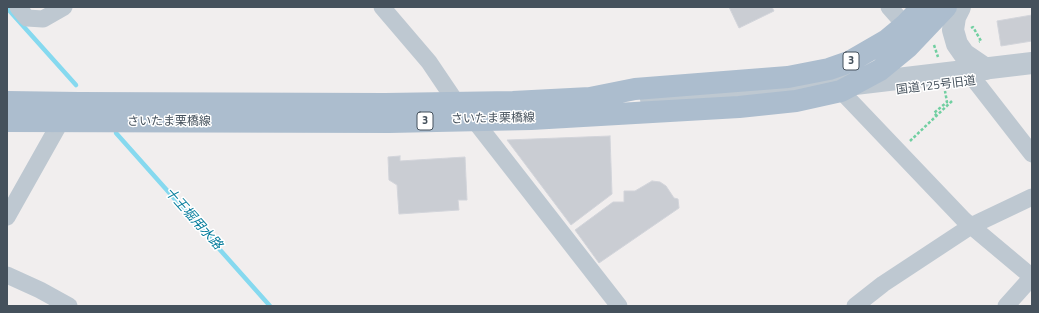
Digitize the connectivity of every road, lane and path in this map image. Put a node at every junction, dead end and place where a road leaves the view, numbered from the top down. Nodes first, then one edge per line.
1 (18, 7) edge
2 (64, 7) edge
3 (382, 7) edge
4 (889, 7) edge
5 (922, 7) edge
6 (946, 7) edge
7 (960, 7) edge
8 (905, 25) junction
9 (973, 27) dead end
10 (971, 33) dead end
11 (933, 43) dead end
12 (908, 47) junction
13 (1032, 63) edge
14 (1032, 74) edge
15 (936, 76) junction
16 (982, 77) junction
17 (848, 87) junction
18 (590, 98) junction
19 (953, 100) dead end
20 (7, 102) edge
21 (456, 102) junction
22 (937, 116) junction
23 (61, 120) junction
24 (474, 120) junction
25 (7, 121) edge
26 (907, 144) dead end
27 (1032, 154) edge
28 (1032, 197) edge
29 (7, 217) edge
30 (971, 226) junction
31 (7, 275) edge
32 (1032, 277) edge
33 (68, 306) edge
34 (619, 306) edge
35 (855, 306) edge
36 (1006, 306) edge

1 - 2 street
3 - 21 street
4 - 8 street
5 - 8 main road, さいたま栗橋線 / 3
6 - 12 main road, さいたま栗橋線 / 3
7 - 16 street
8 - 12 street
8 - 18 main road, さいたま栗橋線 / 3
9 - 10 path
11 - 15 path
12 - 15 street
12 - 17 main road, さいたま栗橋線 / 3
13 - 16 street, 国道125号旧道
14 - 16 street, 国道125号旧道
15 - 16 street
15 - 17 street, 国道125号旧道
15 - 22 path
16 - 17 street, 国道125号旧道
16 - 27 street
17 - 18 street
17 - 24 main road, さいたま栗橋線 / 3
17 - 30 street
18 - 21 main road, さいたま栗橋線 / 3
19 - 22 path
20 - 21 main road, さいたま栗橋線 / 3
22 - 26 path
23 - 24 main road, さいたま栗橋線 / 3
23 - 25 main road, さいたま栗橋線 / 3
23 - 29 street
24 - 34 street
28 - 30 street
30 - 32 street
30 - 35 street
31 - 33 street
32 - 36 street

